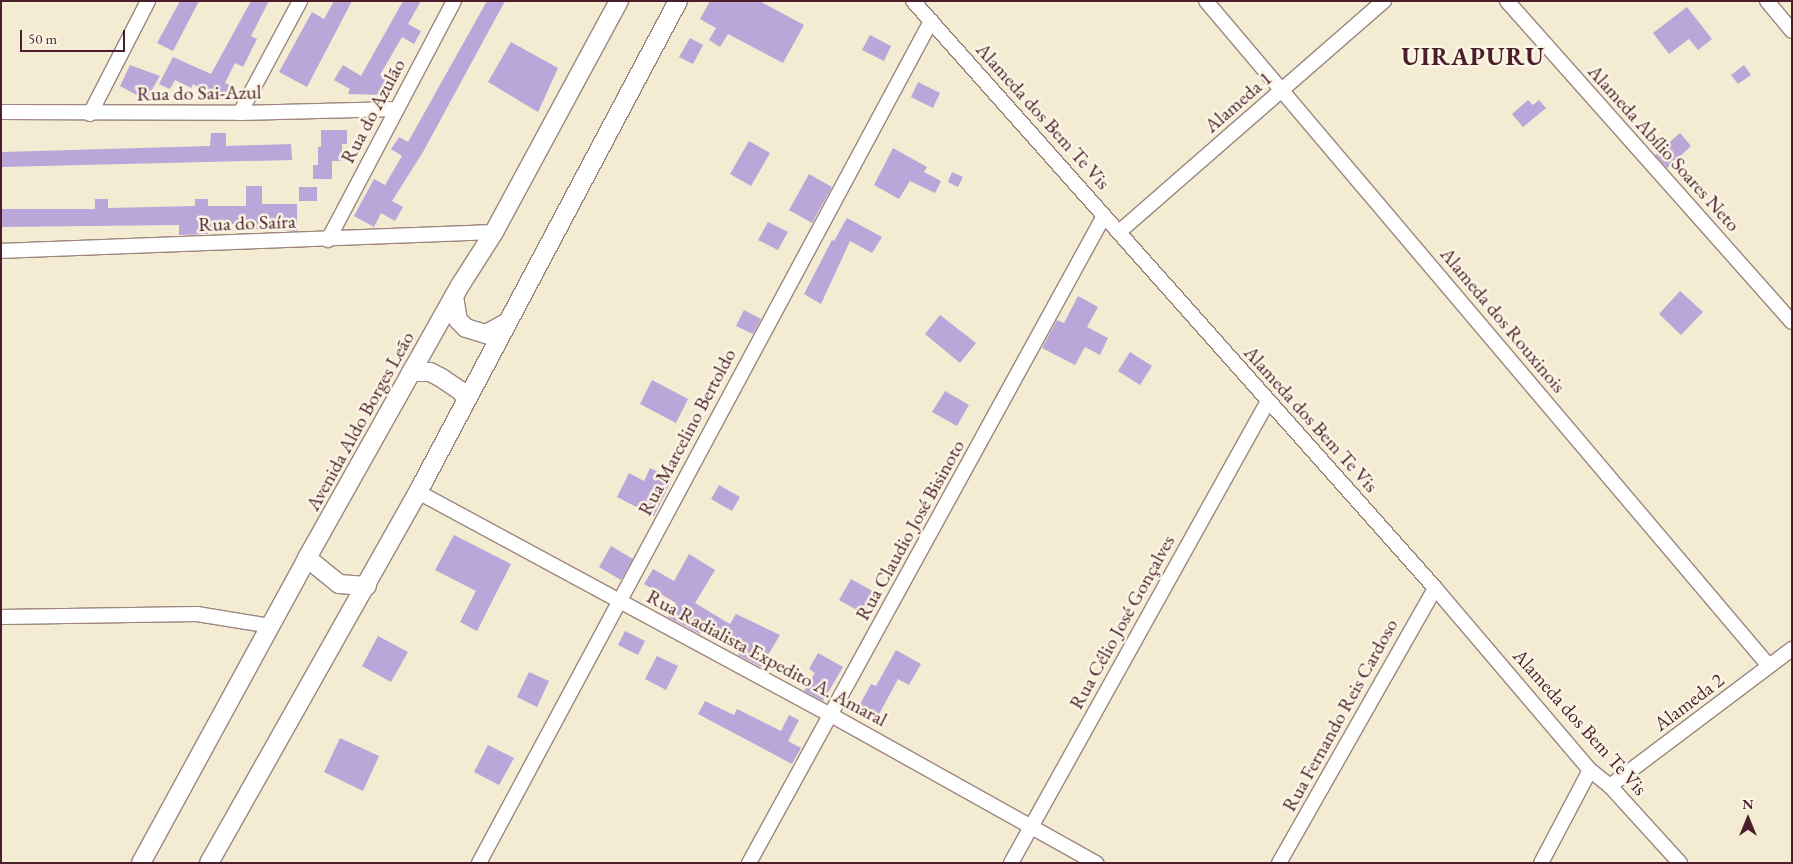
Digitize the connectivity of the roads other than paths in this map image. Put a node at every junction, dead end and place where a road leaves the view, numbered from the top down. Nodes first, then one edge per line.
1 (148, 1) edge
2 (300, 1) edge
3 (454, 1) edge
4 (619, 1) edge
5 (678, 1) edge
6 (913, 1) edge
7 (1206, 1) edge
8 (1384, 1) edge
9 (1507, 1) edge
10 (1767, 1) edge
11 (931, 21) junction
12 (1792, 31) edge
13 (1282, 90) junction
14 (397, 109) junction
15 (1, 112) edge
16 (240, 113) junction
17 (90, 114) junction
18 (1104, 216) junction
19 (494, 232) junction
20 (1119, 232) junction
21 (328, 240) junction
22 (1, 251) edge
23 (454, 296) junction
24 (1792, 322) edge
25 (506, 323) junction
26 (411, 372) junction
27 (466, 399) junction
28 (1268, 400) junction
29 (418, 492) junction
30 (307, 558) junction
31 (367, 586) junction
32 (1435, 588) junction
33 (620, 601) junction
34 (1, 618) edge
35 (270, 626) junction
36 (1792, 649) edge
37 (1769, 666) junction
38 (831, 715) junction
39 (1590, 770) junction
40 (1610, 786) junction
41 (1030, 827) junction
42 (141, 863) edge
43 (210, 863) edge
44 (479, 863) edge
45 (749, 863) edge
46 (1011, 863) edge
47 (1096, 863) edge
48 (1279, 863) edge
49 (1541, 863) edge
50 (1680, 863) edge

1 - 17 street
2 - 16 street
3 - 14 street, Rua do Azulão
4 - 19 street, Avenida Aldo Borges Leão
5 - 25 street
6 - 11 street, Alameda dos Bem Te Vis
7 - 13 street, Alameda dos Rouxinois
8 - 13 street, Alameda 1
9 - 24 street, Alameda Abílio Soares Neto
10 - 12 street
11 - 18 street, Alameda dos Bem Te Vis
11 - 33 street, Rua Marcelino Bertoldo
13 - 20 street, Alameda 1
13 - 37 street, Alameda dos Rouxinois
14 - 16 street, Rua do Sai-Azul
14 - 21 street, Rua do Azulão
15 - 17 street, Rua do Sai-Azul
16 - 17 street, Rua do Sai-Azul
18 - 20 street, Alameda dos Bem Te Vis
18 - 38 street, Rua Claudio José Bisinoto
19 - 21 street, Rua do Saíra
19 - 23 street, Avenida Aldo Borges Leão
20 - 28 street, Alameda dos Bem Te Vis
21 - 22 street, Rua do Saíra
23 - 25 street
23 - 26 street, Avenida Aldo Borges Leão
25 - 27 street
26 - 27 street
26 - 30 street, Avenida Aldo Borges Leão
27 - 29 street
28 - 32 street, Alameda dos Bem Te Vis
28 - 41 street, Rua Célio José Gonçalves
29 - 31 street
29 - 33 street, Rua Radialista Expedito A. Amaral
30 - 31 street
30 - 35 street, Avenida Aldo Borges Leão
31 - 43 street
32 - 39 street, Alameda dos Bem Te Vis
32 - 48 street, Rua Fernando Reis Cardoso
33 - 38 street, Rua Radialista Expedito A. Amaral
33 - 44 street, Rua Marcelino Bertoldo
34 - 35 street
35 - 42 street, Avenida Aldo Borges Leão
36 - 37 street, Alameda 2
37 - 40 street, Alameda 2
38 - 41 street, Rua Radialista Expedito A. Amaral
38 - 45 street, Rua Claudio José Bisinoto
39 - 40 street, Alameda dos Bem Te Vis
39 - 49 street
40 - 50 street, Alameda dos Bem Te Vis
41 - 46 street, Rua Célio José Gonçalves
41 - 47 street, Rua Radialista Expedito A. Amaral

